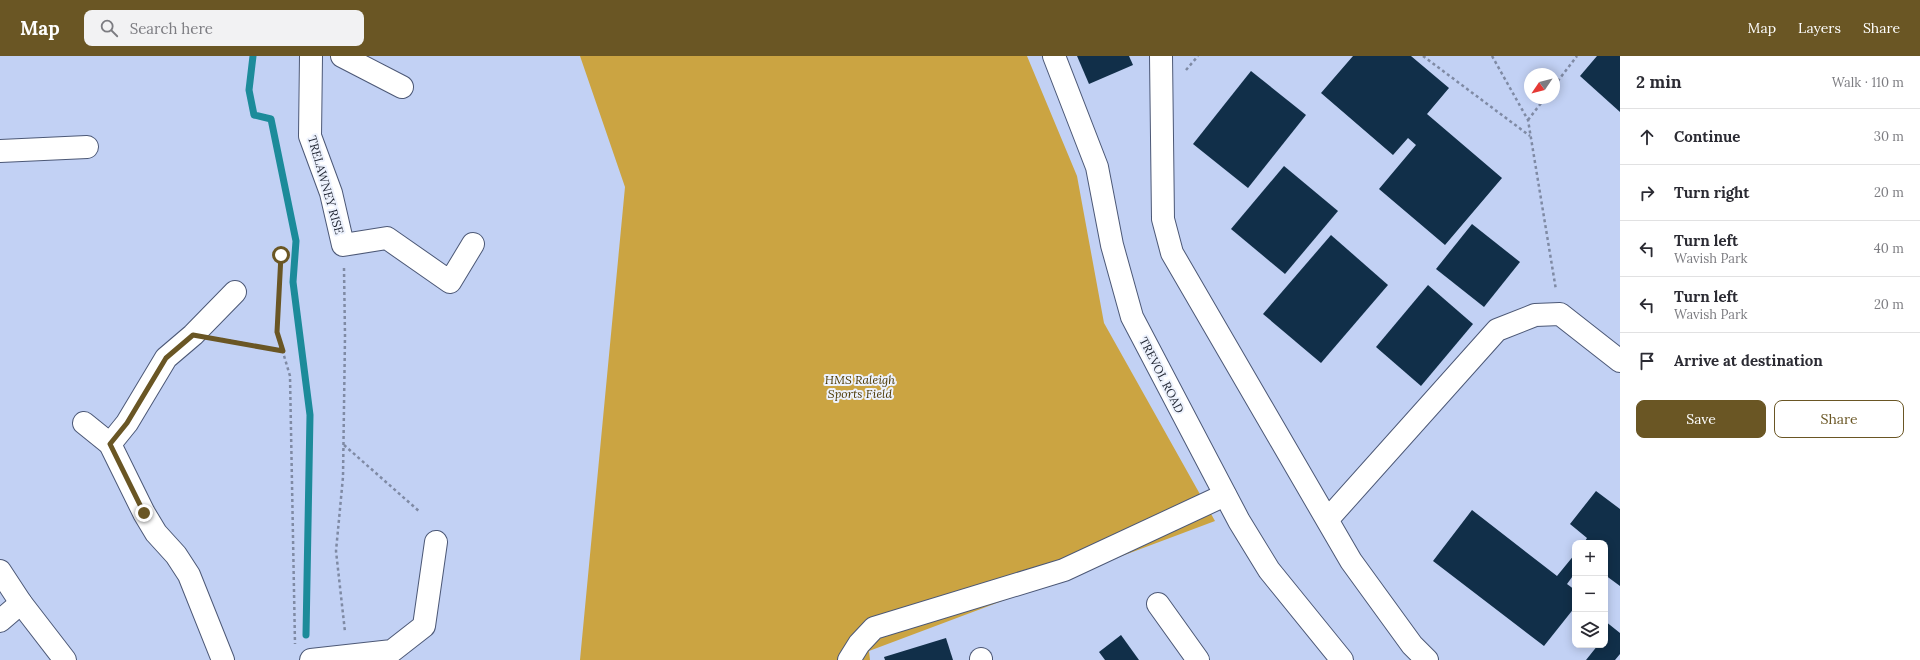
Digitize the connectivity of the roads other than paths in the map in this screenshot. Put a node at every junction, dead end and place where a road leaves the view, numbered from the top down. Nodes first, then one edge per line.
1 (311, 56) edge
2 (342, 56) edge
3 (1054, 56) edge
4 (1161, 56) edge
5 (402, 87) dead end
6 (87, 146) dead end
7 (0, 151) edge
8 (473, 244) dead end
9 (236, 292) dead end
10 (1620, 361) edge
11 (84, 423) dead end
12 (110, 444) junction
13 (1225, 495) junction
14 (1328, 519) junction
15 (436, 542) dead end
16 (0, 571) edge
17 (20, 603) junction
18 (1158, 604) dead end
19 (0, 621) edge
20 (303, 656) edge
21 (65, 660) edge
22 (223, 660) edge
23 (849, 660) edge
24 (1198, 660) edge
25 (1342, 660) edge
26 (1427, 660) edge

1 - 8 street, TRELAWNEY RISE
2 - 5 street
3 - 13 street, TREVOL ROAD
4 - 14 street
6 - 7 street
9 - 12 street
10 - 14 street
11 - 12 street
12 - 22 street
13 - 23 street
13 - 25 street, TREVOL ROAD
14 - 26 street
15 - 20 street
16 - 17 street
17 - 19 street
17 - 21 street
18 - 24 street

